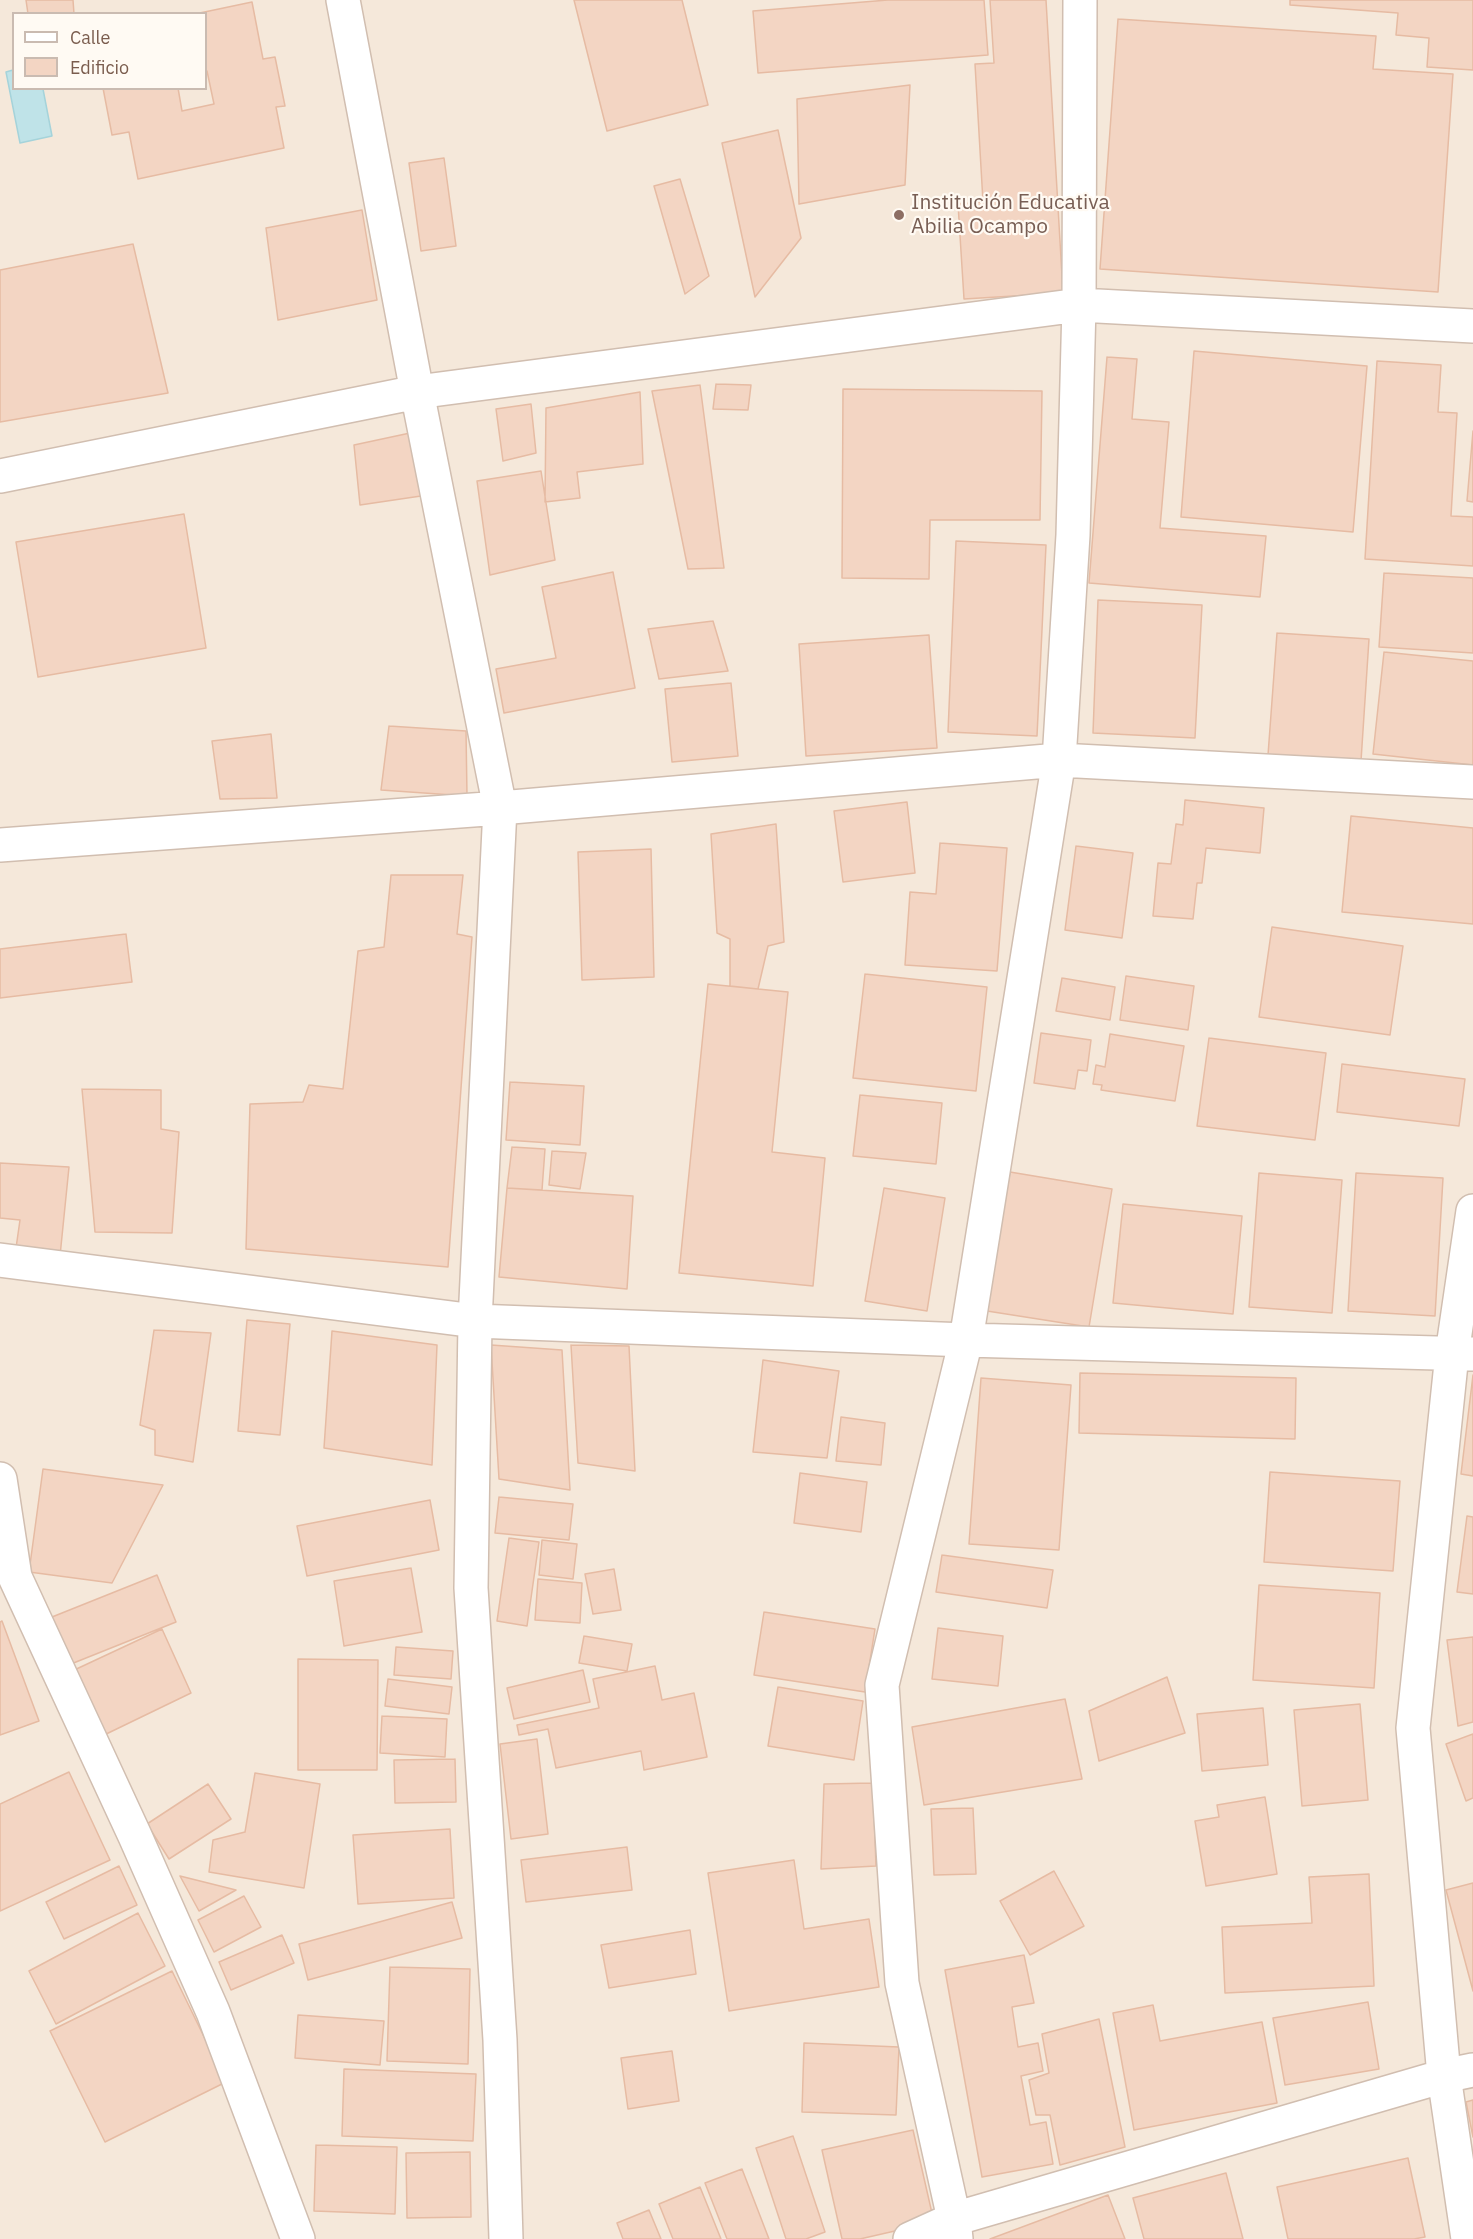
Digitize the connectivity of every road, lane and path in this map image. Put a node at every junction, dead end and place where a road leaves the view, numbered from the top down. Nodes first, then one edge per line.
1 (344, 0) edge
2 (1080, 0) edge
3 (1079, 305) junction
4 (1473, 326) edge
5 (417, 392) junction
6 (0, 476) edge
7 (1059, 760) junction
8 (1473, 782) edge
9 (500, 808) junction
10 (0, 845) edge
11 (1473, 1211) edge
12 (0, 1260) edge
13 (475, 1321) junction
14 (966, 1340) junction
15 (1462, 1354) edge
16 (0, 1479) edge
17 (1459, 2073) edge
18 (955, 2229) edge
19 (298, 2239) edge
20 (506, 2239) edge
21 (910, 2239) edge
22 (1467, 2239) edge

1 - 5 street
2 - 3 street
3 - 4 street
3 - 5 street
3 - 7 street
5 - 6 street
5 - 9 street
7 - 8 street
7 - 9 street
7 - 14 street
9 - 10 street
9 - 13 street
11 - 15 street
12 - 13 street
13 - 14 street
13 - 20 street
14 - 15 street
14 - 18 street
15 - 17 street
16 - 19 street
17 - 18 street
17 - 22 street
18 - 21 street

